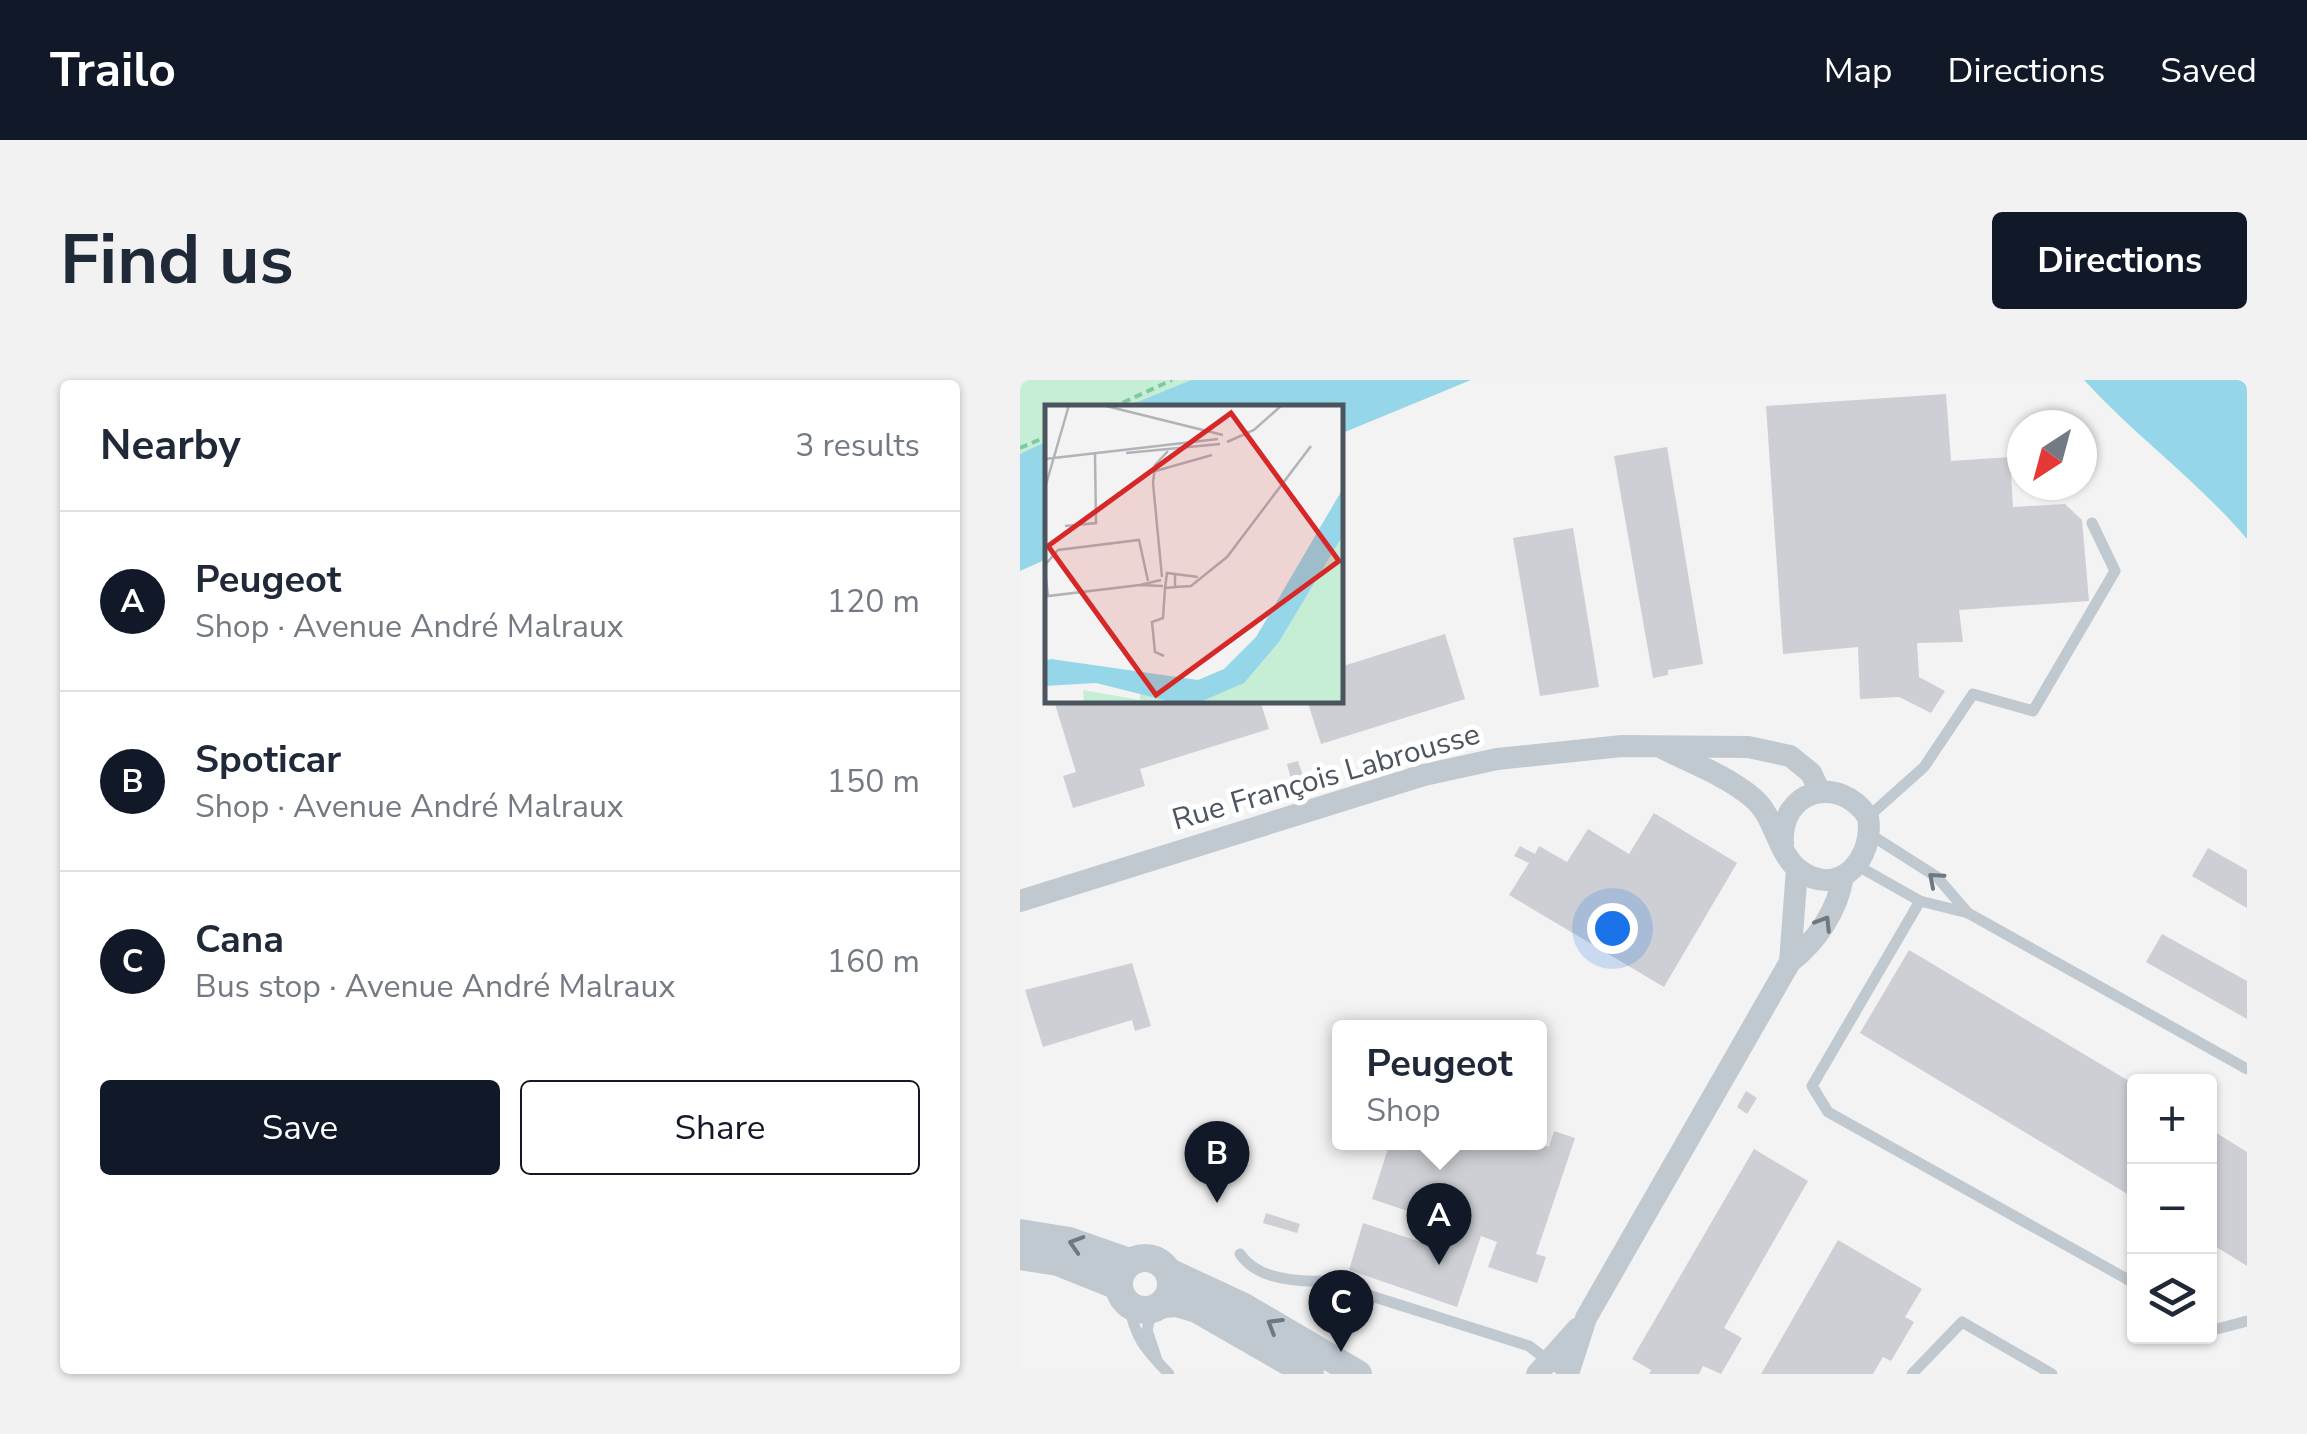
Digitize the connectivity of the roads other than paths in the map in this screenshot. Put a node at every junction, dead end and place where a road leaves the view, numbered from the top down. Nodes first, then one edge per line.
1 (2092, 522) dead end
2 (1656, 746) junction
3 (1736, 747) junction
4 (1819, 790) junction
5 (1748, 794) junction
6 (1870, 826) junction
7 (1782, 844) junction
8 (1797, 869) junction
9 (1851, 872) junction
10 (1020, 901) edge
11 (1920, 901) junction
12 (1968, 913) junction
13 (1790, 962) junction
14 (2247, 1069) edge
15 (1020, 1233) edge
16 (1240, 1254) dead end
17 (1020, 1256) edge
18 (1170, 1273) junction
19 (2127, 1279) edge
20 (1138, 1293) junction
21 (2247, 1321) edge
22 (2217, 1329) edge
23 (1164, 1369) edge
24 (1555, 1371) edge
25 (1310, 1374) edge
26 (1358, 1374) edge
27 (1912, 1374) edge
28 (2052, 1374) edge

1 - 6 lane
2 - 3 street, Rue François Labrousse
2 - 5 street
2 - 10 street, Rue François Labrousse
3 - 4 street, Rue François Labrousse
3 - 5 street
4 - 6 street, Rue François Labrousse
4 - 7 street
5 - 7 street
6 - 9 street
12 -> 6 lane
7 - 8 street
8 - 9 street
8 - 13 street
9 - 11 lane
13 -> 9 street
11 - 12 lane
11 - 19 lane
12 - 14 lane
13 - 24 street
20 -> 15 street
16 - 24 lane
17 - 20 street
18 - 20 street
18 - 20 street
26 -> 18 street
20 - 23 lane
20 - 23 lane
20 - 25 street
21 - 22 lane
27 - 28 lane

